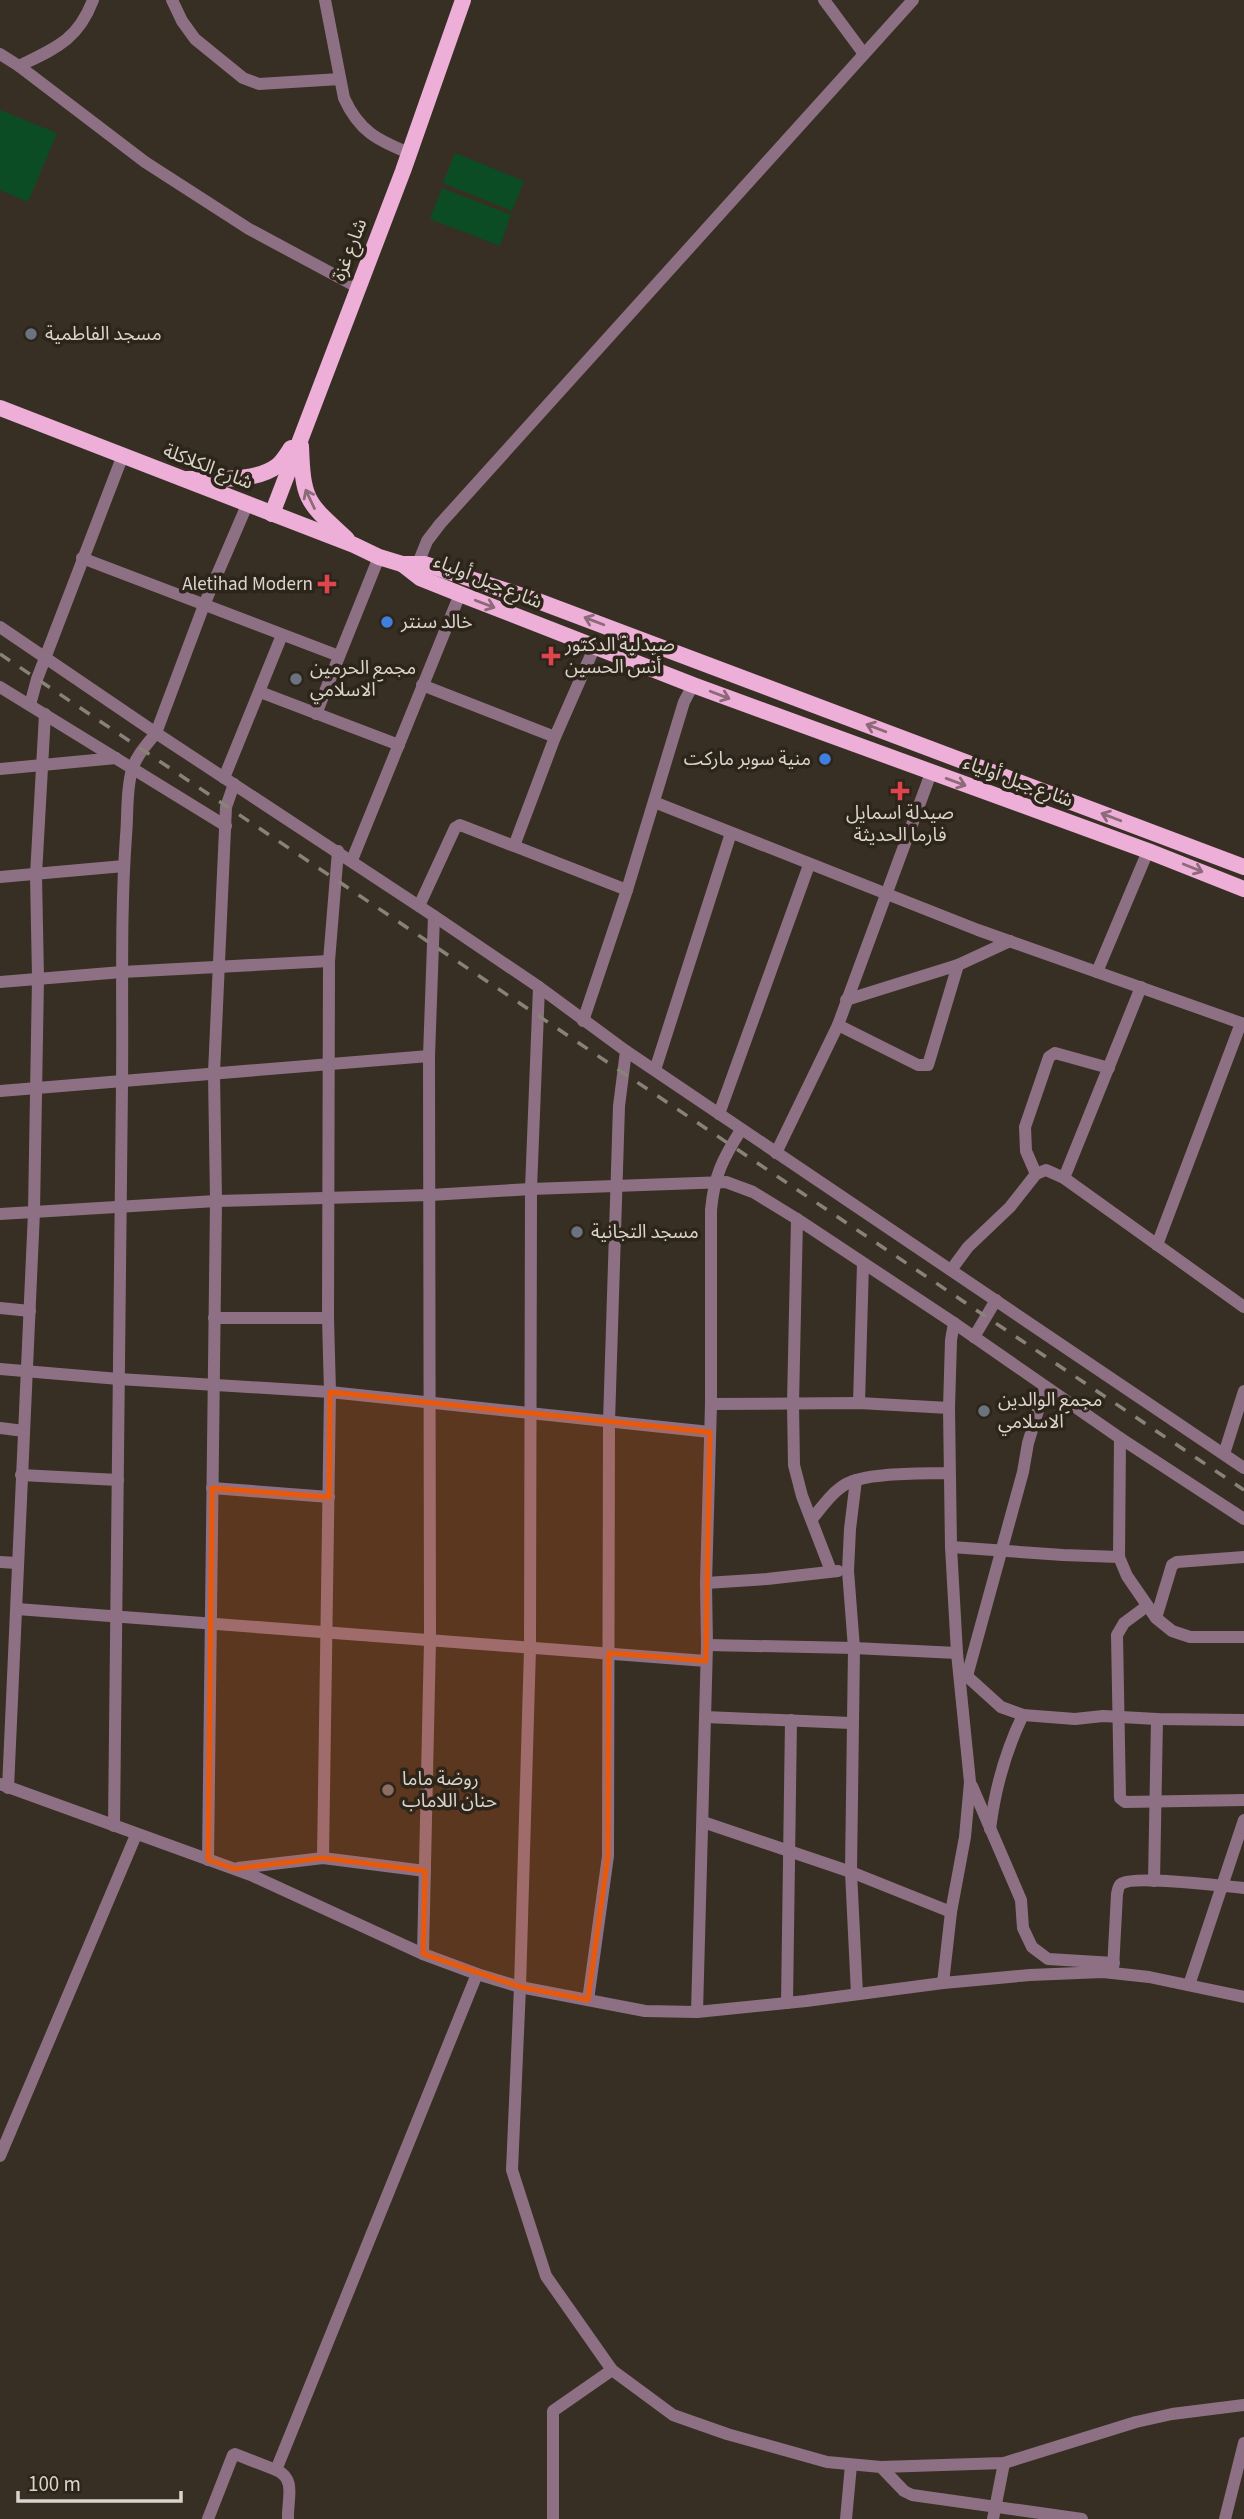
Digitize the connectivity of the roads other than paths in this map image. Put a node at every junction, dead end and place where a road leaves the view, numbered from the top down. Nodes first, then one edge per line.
1 (93, 0) edge
2 (172, 0) edge
3 (325, 0) edge
4 (463, 0) edge
5 (824, 0) edge
6 (913, 0) edge
7 (0, 54) edge
8 (864, 54) junction
9 (19, 66) junction
10 (340, 79) junction
11 (409, 153) junction
12 (359, 288) junction
13 (0, 408) edge
14 (301, 435) junction
15 (122, 456) junction
16 (180, 480) junction
17 (247, 505) junction
18 (272, 514) junction
19 (354, 545) junction
20 (379, 557) junction
21 (82, 558) junction
22 (411, 567) junction
23 (460, 594) junction
24 (204, 605) junction
25 (0, 627) edge
26 (282, 635) junction
27 (595, 646) junction
28 (340, 656) junction
29 (45, 658) junction
30 (422, 685) junction
31 (693, 685) junction
32 (0, 687) edge
33 (260, 692) junction
34 (30, 705) junction
35 (45, 713) junction
36 (316, 714) junction
37 (156, 733) junction
38 (555, 737) junction
39 (400, 745) junction
40 (116, 758) junction
41 (43, 766) junction
42 (0, 769) edge
43 (132, 770) junction
44 (931, 773) junction
45 (229, 781) junction
46 (654, 802) junction
47 (226, 825) junction
48 (731, 833) junction
49 (514, 846) junction
50 (338, 851) junction
51 (1148, 851) junction
52 (352, 860) junction
53 (809, 865) junction
54 (124, 866) junction
55 (1244, 867) edge
56 (36, 875) junction
57 (0, 877) edge
58 (1244, 889) edge
59 (627, 890) junction
60 (887, 893) junction
61 (419, 906) junction
62 (434, 916) junction
63 (1010, 941) junction
64 (329, 961) junction
65 (958, 965) junction
66 (220, 967) junction
67 (122, 972) junction
68 (1097, 972) junction
69 (37, 978) junction
70 (0, 982) edge
71 (539, 987) junction
72 (1141, 988) junction
73 (846, 1000) junction
74 (583, 1021) junction
75 (1243, 1024) edge
76 (838, 1025) junction
77 (625, 1051) junction
78 (429, 1056) junction
79 (328, 1064) junction
80 (1109, 1068) junction
81 (655, 1070) junction
82 (214, 1073) junction
83 (122, 1081) junction
84 (34, 1089) junction
85 (0, 1091) edge
86 (719, 1114) junction
87 (741, 1130) junction
88 (776, 1153) junction
89 (1036, 1174) junction
90 (1065, 1178) junction
91 (713, 1183) junction
92 (615, 1187) junction
93 (531, 1189) junction
94 (430, 1195) junction
95 (328, 1197) junction
96 (216, 1201) junction
97 (121, 1207) junction
98 (34, 1212) junction
99 (0, 1214) edge
100 (797, 1219) junction
101 (1157, 1245) junction
102 (863, 1264) junction
103 (951, 1270) junction
104 (996, 1300) junction
105 (1244, 1307) edge
106 (0, 1308) edge
107 (30, 1311) junction
108 (214, 1318) junction
109 (328, 1318) junction
110 (954, 1323) junction
111 (974, 1337) junction
112 (0, 1369) edge
113 (28, 1372) junction
114 (119, 1380) junction
115 (212, 1386) junction
116 (1045, 1388) junction
117 (1244, 1391) edge
118 (330, 1392) junction
119 (429, 1402) junction
120 (859, 1403) junction
121 (793, 1404) junction
122 (711, 1405) junction
123 (949, 1408) junction
124 (531, 1414) junction
125 (609, 1422) junction
126 (0, 1429) edge
127 (24, 1431) junction
128 (710, 1432) junction
129 (1120, 1438) junction
130 (1224, 1454) junction
131 (1244, 1468) edge
132 (949, 1473) junction
133 (21, 1475) junction
134 (118, 1480) junction
135 (856, 1480) junction
136 (212, 1488) junction
137 (329, 1497) junction
138 (812, 1519) junction
139 (1244, 1519) edge
140 (951, 1547) junction
141 (1002, 1550) junction
142 (1119, 1557) junction
143 (1244, 1557) edge
144 (0, 1562) edge
145 (17, 1563) junction
146 (831, 1571) junction
147 (848, 1571) junction
148 (706, 1583) junction
149 (1147, 1606) junction
150 (17, 1609) junction
151 (114, 1617) junction
152 (1156, 1618) junction
153 (210, 1624) junction
154 (327, 1632) junction
155 (1244, 1637) edge
156 (430, 1641) junction
157 (707, 1645) junction
158 (854, 1648) junction
159 (530, 1649) junction
160 (609, 1653) junction
161 (957, 1654) junction
162 (706, 1661) junction
163 (963, 1673) junction
164 (1023, 1715) junction
165 (705, 1717) junction
166 (1119, 1717) junction
167 (1157, 1719) junction
168 (791, 1720) junction
169 (1244, 1720) edge
170 (851, 1723) junction
171 (970, 1782) junction
172 (4, 1786) edge
173 (1244, 1800) edge
174 (1156, 1802) junction
175 (1244, 1821) edge
176 (703, 1822) junction
177 (114, 1826) junction
178 (989, 1830) junction
179 (136, 1835) junction
180 (788, 1850) junction
181 (323, 1858) junction
182 (208, 1860) junction
183 (234, 1869) junction
184 (425, 1871) junction
185 (851, 1872) junction
186 (1154, 1881) junction
187 (1222, 1886) junction
188 (1244, 1888) edge
189 (951, 1912) junction
190 (423, 1954) junction
191 (1113, 1968) junction
192 (477, 1975) junction
193 (943, 1983) junction
194 (1189, 1985) junction
195 (520, 1987) junction
196 (857, 1994) junction
197 (1244, 1997) edge
198 (588, 2000) junction
199 (787, 2003) junction
200 (697, 2012) junction
201 (0, 2156) edge
202 (612, 2371) junction
203 (1244, 2405) edge
204 (1244, 2444) edge
205 (1004, 2463) junction
206 (851, 2465) junction
207 (881, 2467) junction
208 (276, 2470) junction
209 (994, 2513) edge
210 (208, 2519) edge
211 (288, 2519) edge
212 (553, 2519) edge
213 (846, 2519) edge
214 (1082, 2519) edge
215 (1224, 2519) edge

1 - 9 street
2 - 10 street
3 - 10 street
4 - 11 main road, شارع غزة
5 - 8 street
6 - 8 street
7 - 9 street
8 - 22 street
9 - 12 street
10 - 11 street
11 - 12 main road, شارع غزة
12 - 14 main road, شارع غزة
13 - 15 main road, شارع الكلاكلة
14 - 16 main road
14 - 18 main road, شارع غزة
19 -> 14 main road
15 - 16 main road, شارع الكلاكلة
15 - 21 street
16 - 17 main road, شارع الكلاكلة
17 - 18 main road, شارع الكلاكلة
17 - 24 street
18 - 19 main road, شارع الكلاكلة
19 - 20 main road, شارع الكلاكلة
20 - 22 main road, شارع الكلاكلة
20 - 28 street
21 - 24 street
21 - 29 street
22 - 23 main road, شارع جبل أولياء
55 -> 22 main road, شارع جبل أولياء
23 -> 27 main road, شارع جبل أولياء
23 - 30 street
24 - 26 street
24 - 37 street
25 - 29 street
26 - 28 street
26 - 33 street
27 - 31 main road, شارع جبل أولياء
27 - 38 street
28 - 36 street
29 - 34 street
29 - 37 street
30 - 38 street
30 - 39 street
31 -> 44 main road, شارع جبل أولياء
31 - 46 street
32 - 34 street
33 - 36 street
33 - 45 street
34 - 35 street
35 - 40 street
35 - 41 street
36 - 39 street
37 - 43 street
37 - 45 street
38 - 49 street
39 - 52 street
40 - 41 street
40 - 43 street
41 - 42 street
41 - 56 street
43 - 47 street
43 - 54 street
44 -> 51 main road, شارع جبل أولياء
44 - 60 street
45 - 47 street
45 - 50 street
46 - 48 street
46 - 59 street
47 - 66 street
48 - 53 street
48 - 81 street
49 - 59 street
49 - 61 street
50 - 52 street
50 - 64 street
51 -> 58 main road, شارع جبل أولياء
51 - 68 street
52 - 61 street
53 - 60 street
53 - 86 street
54 - 56 street
54 - 67 street
56 - 57 street
56 - 69 street
59 - 74 street
60 - 63 street
60 - 73 street
61 - 62 street
62 - 71 street
62 - 78 street
63 - 65 street
63 - 68 street
64 - 66 street
64 - 79 street
65 - 73 street
65 - 76 street
66 - 67 street
66 - 82 street
67 - 69 street
67 - 83 street
68 - 72 street
69 - 70 street
69 - 84 street
71 - 74 street
71 - 93 street
72 - 75 street
72 - 80 street
73 - 76 street
74 - 77 street
75 - 101 street
76 - 88 street
77 - 81 street
77 - 92 street
78 - 79 street
78 - 94 street
79 - 82 street
79 - 95 street
80 - 89 street
80 - 90 street
81 - 86 street
82 - 83 street
82 - 96 street
83 - 84 street
83 - 97 street
84 - 85 street
84 - 98 street
86 - 87 street
87 - 88 street
87 - 91 street
88 - 103 street
89 - 90 street
89 - 103 street
90 - 101 street
91 - 92 street
91 - 100 street
91 - 122 street
92 - 93 street
92 - 125 street
93 - 94 street
93 - 124 street
94 - 95 street
94 - 119 street
95 - 96 street
95 - 109 street
96 - 97 street
96 - 108 street
97 - 98 street
97 - 114 street
98 - 99 street
98 - 107 street
100 - 102 street
100 - 121 street
101 - 105 street
102 - 110 street
102 - 120 street
103 - 104 street
104 - 111 street
104 - 130 street
106 - 107 street
107 - 113 street
108 - 109 street
108 - 115 street
109 - 118 street
110 - 111 street
110 - 123 street
111 - 116 street
112 - 113 street
113 - 114 street
113 - 127 street
114 - 115 street
114 - 134 street
115 - 118 street
115 - 136 street
116 - 129 street
116 - 141 street
117 - 130 street
118 - 119 street
118 - 137 street
119 - 124 street
119 - 156 street
120 - 121 street
120 - 123 street
121 - 122 street
121 - 138 street
122 - 128 street
123 - 132 street
124 - 125 street
124 - 159 street
125 - 128 street
125 - 160 street
126 - 127 street
127 - 133 street
128 - 148 street
129 - 139 street
129 - 142 street
130 - 131 street
132 - 135 street
132 - 140 street
133 - 134 street
133 - 145 street
134 - 151 street
135 - 138 street
135 - 147 street
136 - 137 street
136 - 153 street
137 - 154 street
138 - 146 street
140 - 141 street
140 - 161 street
141 - 142 street
141 - 163 street
142 - 149 street
143 - 152 street
144 - 145 street
145 - 150 street
146 - 147 street
146 - 148 street
147 - 158 street
148 - 157 street
149 - 152 street
149 - 166 street
150 - 151 street
150 - 172 street
151 - 153 street
151 - 177 street
152 - 155 street
153 - 154 street
153 - 182 street
154 - 156 street
154 - 181 street
156 - 159 street
156 - 184 street
157 - 158 street
157 - 162 street
158 - 161 street
158 - 170 street
159 - 160 street
159 - 195 street
160 - 162 street
160 - 198 street
161 - 163 street
162 - 165 street
163 - 164 street
163 - 171 street
164 - 166 street
164 - 178 street
165 - 168 street
165 - 176 street
166 - 167 street
166 - 174 street
167 - 169 street
167 - 174 street
168 - 170 street
168 - 180 street
170 - 185 street
171 - 178 street
171 - 189 street
172 - 177 street
173 - 174 street
174 - 186 street
175 - 187 street
176 - 180 street
176 - 200 street
177 - 179 street
178 - 191 street
179 - 182 street
179 - 201 street
180 - 185 street
180 - 199 street
181 - 183 street
181 - 184 street
182 - 183 street
183 - 190 street
184 - 190 street
185 - 189 street
185 - 196 street
186 - 187 street
186 - 191 street
187 - 188 street
187 - 194 street
189 - 193 street
190 - 192 street
191 - 193 street
191 - 194 street
192 - 195 street
192 - 208 street
193 - 196 street
194 - 197 street
195 - 198 street
195 - 202 street
196 - 199 street
198 - 200 street
199 - 200 street
202 - 206 street
202 - 212 street
203 - 205 street
204 - 215 street
205 - 207 street
205 - 209 street
206 - 207 street
206 - 213 street
207 - 209 street
208 - 210 street
208 - 211 street
209 - 214 street

